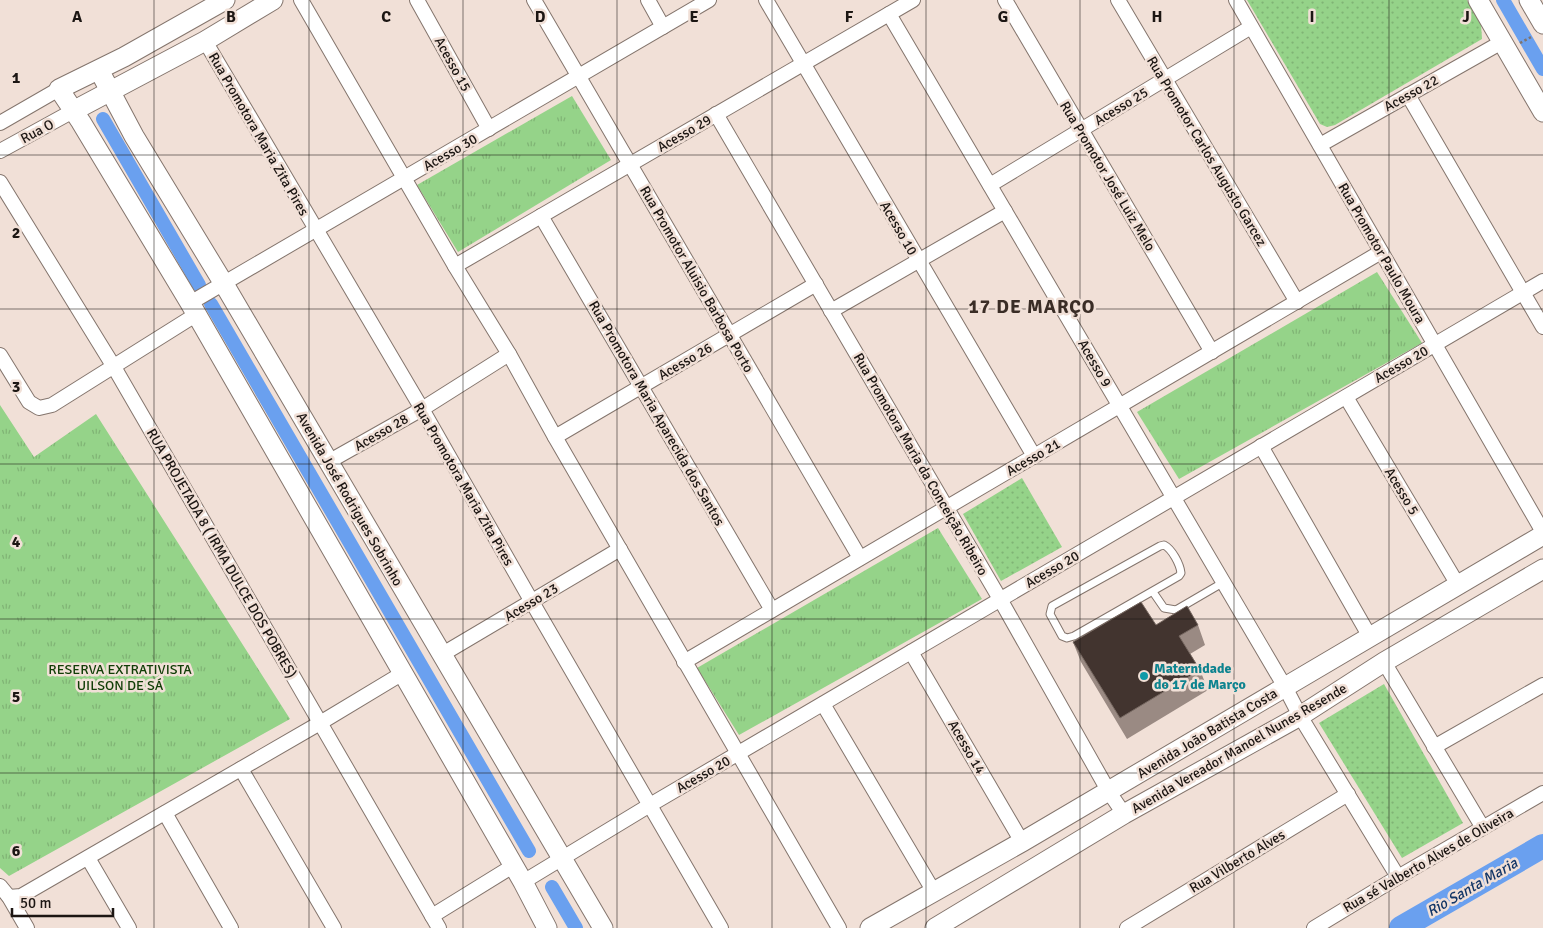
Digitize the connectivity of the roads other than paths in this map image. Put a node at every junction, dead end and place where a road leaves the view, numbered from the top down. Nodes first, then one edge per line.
1 (273, 0) edge
2 (301, 0) edge
3 (417, 0) edge
4 (534, 0) edge
5 (648, 0) edge
6 (709, 0) edge
7 (766, 0) edge
8 (913, 0) edge
9 (1005, 0) edge
10 (1118, 0) edge
11 (1236, 0) edge
12 (1478, 0) edge
13 (1529, 0) edge
14 (222, 1) edge
15 (889, 14) junction
16 (1541, 25) edge
17 (663, 27) junction
18 (1251, 27) junction
19 (205, 41) junction
20 (1508, 44) junction
21 (124, 57) junction
22 (803, 64) junction
23 (99, 70) junction
24 (578, 76) junction
25 (134, 79) junction
26 (1164, 79) junction
27 (59, 90) junction
28 (1408, 95) junction
29 (114, 97) junction
30 (1543, 112) edge
31 (716, 114) junction
32 (77, 116) junction
33 (0, 123) edge
34 (489, 129) junction
35 (1081, 130) junction
36 (1320, 145) junction
37 (0, 151) edge
38 (630, 165) junction
39 (404, 178) junction
40 (0, 182) edge
41 (990, 185) junction
42 (1006, 211) junction
43 (541, 216) junction
44 (315, 230) junction
45 (1381, 252) junction
46 (918, 261) junction
47 (455, 266) junction
48 (1543, 281) edge
49 (224, 284) junction
50 (816, 284) junction
51 (1523, 293) junction
52 (1297, 302) junction
53 (193, 309) junction
54 (831, 311) junction
55 (1543, 327) edge
56 (729, 335) junction
57 (1435, 344) junction
58 (1212, 352) junction
59 (510, 354) junction
60 (1, 357) edge
61 (114, 367) junction
62 (641, 387) junction
63 (1346, 396) junction
64 (1120, 406) junction
65 (422, 409) junction
66 (555, 437) junction
67 (1261, 446) junction
68 (1034, 456) junction
69 (328, 462) junction
70 (1174, 498) junction
71 (946, 508) junction
72 (1543, 534) edge
73 (620, 549) junction
74 (860, 558) junction
75 (1543, 569) edge
76 (1224, 582) junction
77 (1458, 585) junction
78 (1153, 592) junction
79 (1000, 599) junction
80 (532, 602) junction
81 (772, 610) junction
82 (1370, 637) junction
83 (911, 652) junction
84 (441, 655) junction
85 (684, 662) junction
86 (1384, 662) junction
87 (403, 673) junction
88 (1543, 685) edge
89 (1285, 687) junction
90 (823, 704) junction
91 (1300, 716) junction
92 (320, 723) junction
93 (1434, 746) junction
94 (737, 754) junction
95 (241, 769) junction
96 (1109, 792) junction
97 (1543, 793) edge
98 (1348, 794) junction
99 (650, 805) junction
100 (165, 813) junction
101 (1124, 814) junction
102 (1482, 828) junction
103 (1022, 842) junction
104 (88, 858) junction
105 (561, 858) junction
106 (518, 874) junction
107 (1398, 877) junction
108 (4, 892) edge
109 (934, 892) junction
110 (432, 916) junction
111 (27, 928) edge
112 (129, 928) edge
113 (231, 928) edge
114 (334, 928) edge
115 (439, 928) edge
116 (547, 928) edge
117 (603, 928) edge
118 (722, 928) edge
119 (839, 928) edge
120 (870, 928) edge
121 (935, 928) edge
122 (1127, 928) edge
123 (1314, 928) edge

1 - 19 street
2 - 39 street
3 - 34 street, Acesso 15
4 - 24 street, Rua Promotor Aluisio Barbosa Porto
5 - 17 street
6 - 17 street, Acesso 30
7 - 22 street, Acesso 10
8 - 15 street, Acesso 29
9 - 35 street, Rua Promotor José Luiz Melo
10 - 26 street, Rua Promotor Carlos Augusto Garcez
11 - 18 street, Rua Promotor Paulo Moura
12 - 20 street
13 - 16 street
14 - 21 street
15 - 22 street, Acesso 29
15 - 41 street, Acesso 9
17 - 24 street, Acesso 30
18 - 26 street, Acesso 25
18 - 36 street, Rua Promotor Paulo Moura
19 - 25 street
19 - 44 street, Rua Promotora Maria Zita Pires
20 - 28 street, Acesso 22
20 - 30 street
21 - 23 street
21 - 25 street
22 - 31 street, Acesso 29
22 - 46 street, Acesso 10
23 - 27 street
23 - 29 street, Avenida José Rodrigues Sobrinho
24 - 34 street, Acesso 30
24 - 38 street, Rua Promotor Aluisio Barbosa Porto
25 - 29 street
26 - 35 street, Acesso 25
26 - 52 street, Rua Promotor Carlos Augusto Garcez
27 - 32 street
27 - 33 street, Rua O
28 - 36 street, Acesso 22
28 - 51 street
29 - 32 street
29 - 49 street, Avenida José Rodrigues Sobrinho
31 - 38 street, Acesso 29
31 - 50 street, Rua Promotora Maria da Conceição Ribeiro
32 - 37 street, Rua O
32 - 53 street
34 - 39 street, Acesso 30
35 - 41 street, Acesso 25
35 - 58 street, Rua Promotor José Luiz Melo
36 - 45 street, Rua Promotor Paulo Moura
38 - 43 street, Acesso 29
38 - 56 street, Rua Promotor Aluisio Barbosa Porto
39 - 44 street, Acesso 30
39 - 47 street
40 - 61 street, RUA PROJETADA 8 ( IRMA DULCE DOS POBRES)
41 - 42 street, Acesso 9
42 - 46 street
42 - 64 street, Acesso 9
43 - 47 street, Acesso 29
43 - 62 street, Rua Promotora Maria Aparecida dos Santos
44 - 49 street, Acesso 30
44 - 65 street, Rua Promotora Maria Zita Pires
45 - 52 street, Acesso 21
45 - 57 street, Rua Promotor Paulo Moura
46 - 54 street
46 - 68 street, Acesso 10
47 - 59 street
48 - 51 street, Acesso 20
49 - 53 street, Acesso 30
49 - 69 street, Avenida José Rodrigues Sobrinho
50 - 54 street, Rua Promotora Maria da Conceição Ribeiro
50 - 56 street, Acesso 26
51 - 55 street
51 - 57 street, Acesso 20
52 - 58 street, Acesso 21
53 - 61 street, Acesso 30
53 - 87 street
54 - 71 street, Rua Promotora Maria da Conceição Ribeiro
56 - 62 street, Acesso 26
56 - 74 street, Rua Promotor Aluisio Barbosa Porto
57 - 63 street, Acesso 20
57 - 72 street, Rua Promotor Paulo Moura
58 - 64 street, Acesso 21
59 - 65 street, Acesso 28
59 - 66 street
60 - 61 street, Acesso 30
61 - 92 street, RUA PROJETADA 8 ( IRMA DULCE DOS POBRES)
62 - 66 street, Acesso 26
62 - 81 street, Rua Promotora Maria Aparecida dos Santos
63 - 67 street, Acesso 20
63 - 77 street, Acesso 5
64 - 68 street, Acesso 21
64 - 70 street, Acesso 9
65 - 69 street, Acesso 28
65 - 80 street, Rua Promotora Maria Zita Pires
66 - 73 street
67 - 70 street, Acesso 20
67 - 82 street
68 - 71 street, Acesso 21
69 - 84 street, Avenida José Rodrigues Sobrinho
70 - 76 street, Acesso 9
70 - 79 street, Acesso 20
71 - 74 street, Acesso 21
71 - 79 street, Rua Promotora Maria da Conceição Ribeiro
72 - 77 street, Avenida João Batista Costa
73 - 80 street, Acesso 23
73 - 85 street
74 - 81 street, Acesso 21
75 - 86 street, Avenida Vereador Manoel Nunes Resende
76 - 78 lane
76 - 89 street, Acesso 9
77 - 82 street, Avenida João Batista Costa
78 - 78 lane
79 - 83 street, Acesso 20
79 - 96 street, Rua Promotora Maria da Conceição Ribeiro
80 - 84 street, Acesso 23
80 - 99 street, Rua Promotora Maria Zita Pires
81 - 85 street, Acesso 21
82 - 89 street, Avenida João Batista Costa
83 - 90 street, Acesso 20
83 - 103 street, Acesso 14
84 - 105 street, Avenida José Rodrigues Sobrinho
85 - 94 street
86 - 91 street, Avenida Vereador Manoel Nunes Resende
86 - 93 street
87 - 92 street
87 - 106 street
88 - 93 street
89 - 91 street, Acesso 9
89 - 96 street, Avenida João Batista Costa
90 - 94 street, Acesso 20
90 - 109 street
91 - 98 street, Acesso 9
91 - 101 street, Avenida Vereador Manoel Nunes Resende
92 - 95 street
92 - 110 street, RUA PROJETADA 8 ( IRMA DULCE DOS POBRES)
93 - 102 street
94 - 99 street, Acesso 20
94 - 119 street
95 - 100 street
95 - 114 street
96 - 101 street, Rua Promotora Maria da Conceição Ribeiro
96 - 103 street, Avenida João Batista Costa
97 - 102 street, Rua sé Valberto Alves de Oliveira
98 - 107 street, Acesso 9
98 - 122 street, Rua Vilberto Alves
99 - 105 street, Acesso 20
99 - 118 street, Rua Promotora Maria Zita Pires
100 - 104 street
100 - 113 street
101 - 121 street, Avenida Vereador Manoel Nunes Resende
102 - 107 street, Rua sé Valberto Alves de Oliveira
103 - 109 street, Avenida João Batista Costa
104 - 108 street
104 - 112 street
105 - 106 street, Acesso 20
105 - 117 street, Avenida José Rodrigues Sobrinho
106 - 110 street, Acesso 20
106 - 116 street
107 - 123 street, Rua sé Valberto Alves de Oliveira
108 - 111 street
109 - 120 street, Avenida João Batista Costa
110 - 115 street, RUA PROJETADA 8 ( IRMA DULCE DOS POBRES)

